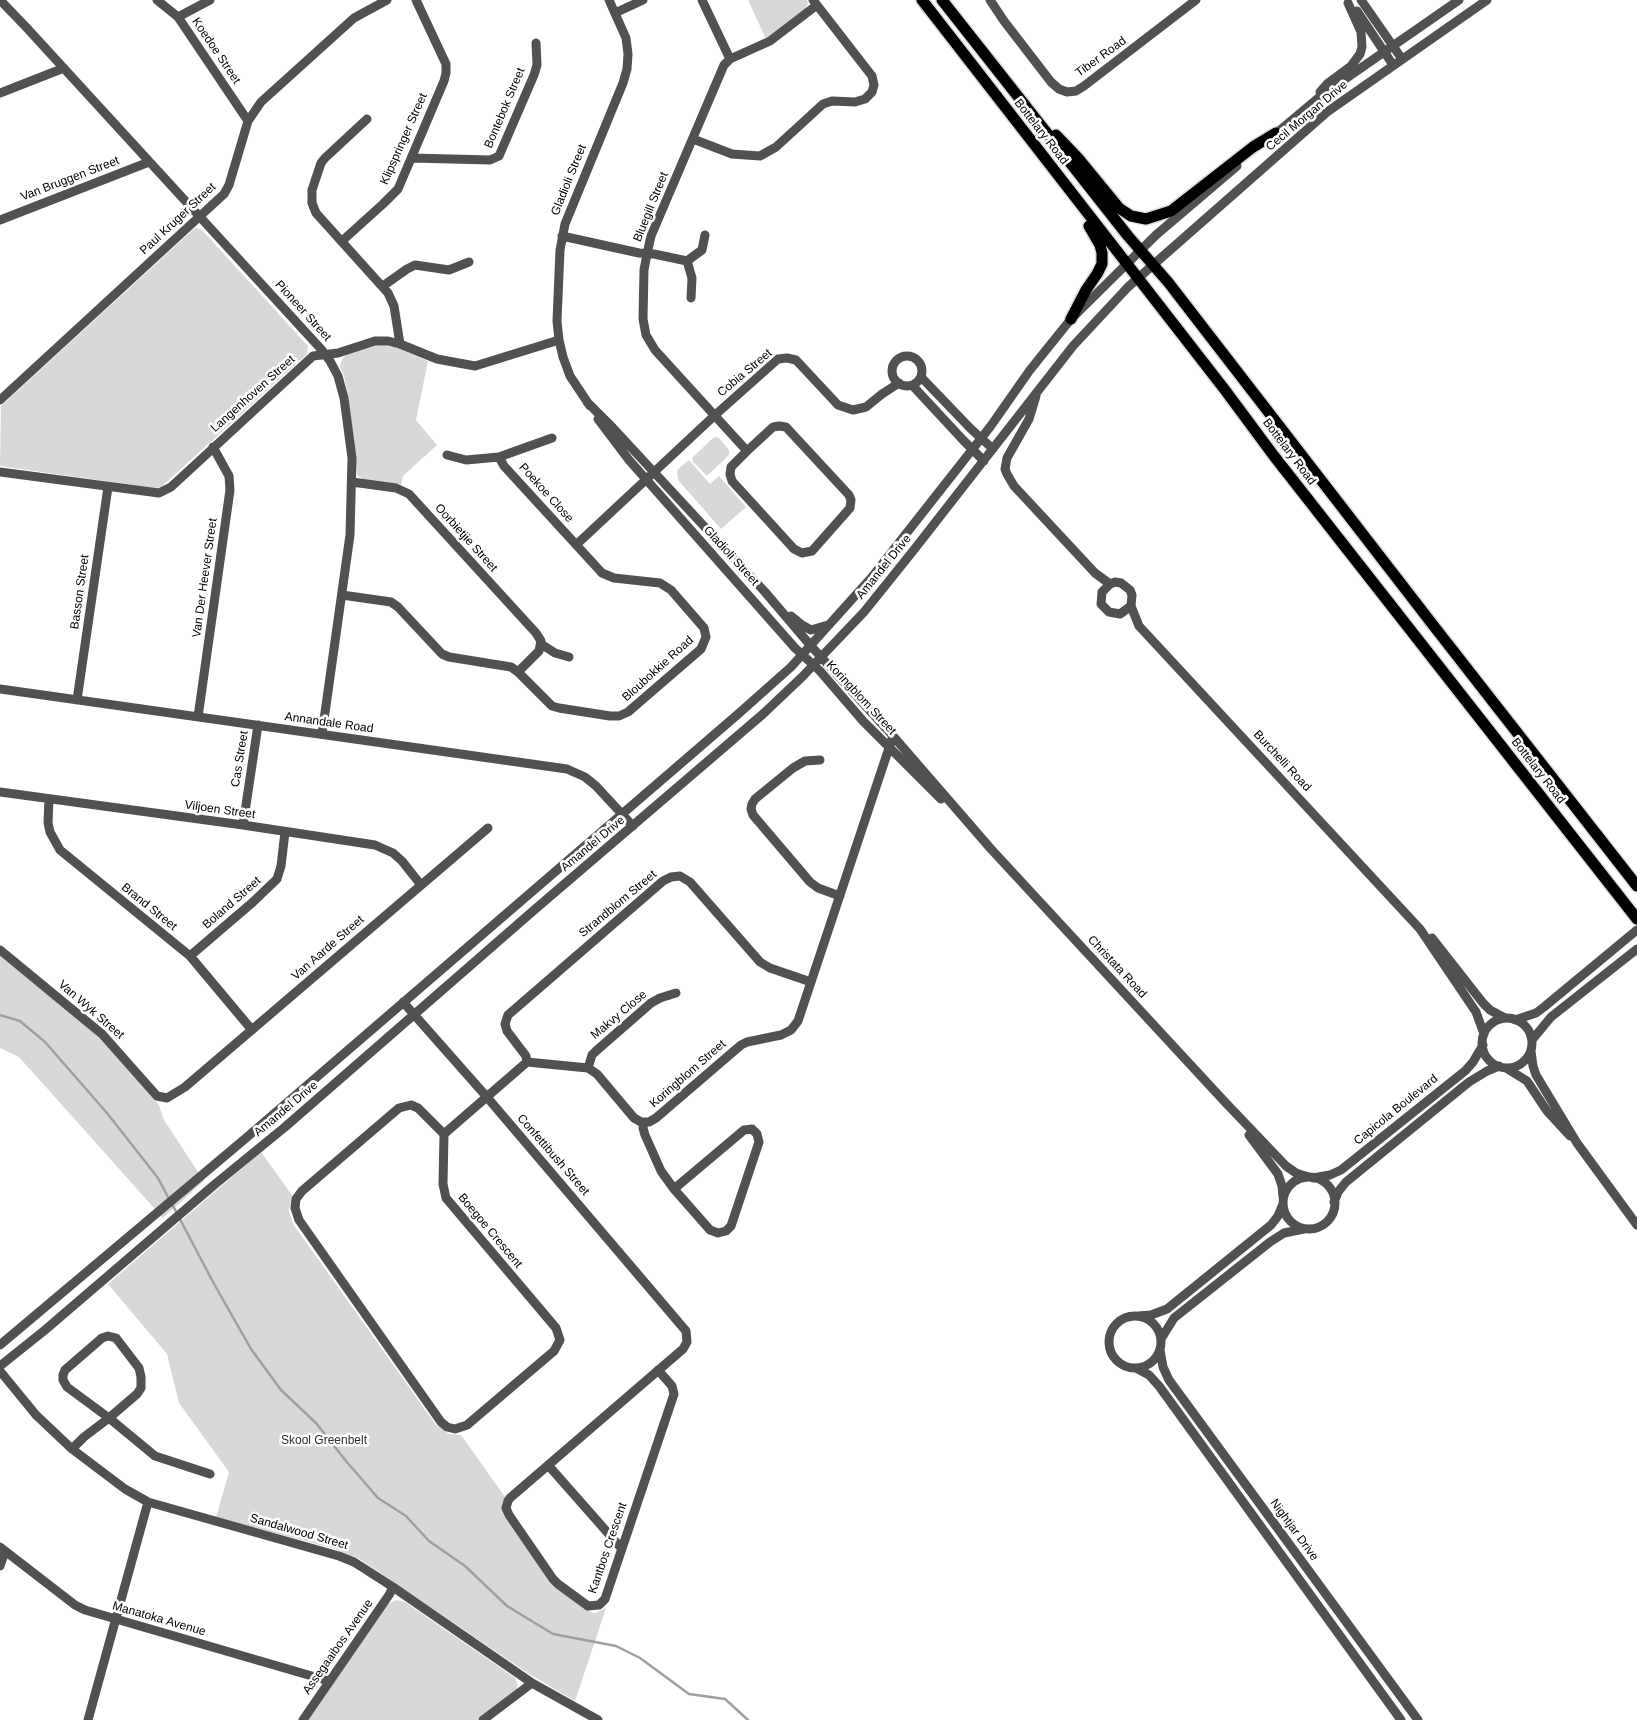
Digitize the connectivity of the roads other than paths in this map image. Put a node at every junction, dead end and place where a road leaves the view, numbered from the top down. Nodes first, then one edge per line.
1 (0, 0) edge
2 (157, 0) edge
3 (210, 0) edge
4 (388, 0) edge
5 (416, 0) edge
6 (609, 0) edge
7 (643, 0) edge
8 (702, 0) edge
9 (922, 0) edge
10 (942, 0) edge
11 (990, 0) edge
12 (1196, 0) edge
13 (1361, 0) edge
14 (1459, 0) edge
15 (1487, 0) edge
16 (1347, 1) edge
17 (815, 2) edge
18 (615, 13) junction
19 (178, 17) junction
20 (536, 43) dead end
21 (1393, 46) junction
22 (1384, 52) junction
23 (730, 59) junction
24 (1402, 59) junction
25 (1393, 65) junction
26 (64, 68) junction
27 (0, 93) edge
28 (1018, 96) junction
29 (1308, 106) junction
30 (367, 119) dead end
31 (248, 121) junction
32 (1276, 133) junction
33 (693, 139) junction
34 (412, 158) junction
35 (149, 162) junction
36 (1053, 170) junction
37 (199, 217) junction
38 (0, 220) edge
39 (705, 235) dead end
40 (562, 236) junction
41 (342, 242) junction
42 (1140, 250) junction
43 (647, 254) junction
44 (688, 261) junction
45 (469, 262) dead end
46 (1126, 263) junction
47 (1153, 264) junction
48 (1137, 278) junction
49 (383, 286) junction
50 (691, 298) dead end
51 (1071, 319) junction
52 (560, 340) junction
53 (400, 344) junction
54 (325, 354) junction
55 (921, 377) junction
56 (896, 380) junction
57 (912, 385) junction
58 (1037, 393) junction
59 (2, 395) edge
60 (587, 402) junction
61 (714, 416) junction
62 (552, 438) dead end
63 (980, 438) junction
64 (213, 447) junction
65 (971, 449) junction
66 (993, 449) junction
67 (747, 451) junction
68 (447, 455) dead end
69 (499, 457) junction
70 (984, 461) junction
71 (0, 472) edge
72 (655, 473) junction
73 (647, 480) junction
74 (352, 482) junction
75 (108, 487) junction
76 (576, 545) junction
77 (1110, 584) junction
78 (765, 592) junction
79 (342, 595) junction
80 (1131, 606) junction
81 (1120, 614) junction
82 (831, 624) junction
83 (1139, 626) junction
84 (540, 644) junction
85 (810, 646) junction
86 (802, 655) junction
87 (569, 657) dead end
88 (822, 657) junction
89 (813, 665) junction
90 (518, 672) junction
91 (0, 689) edge
92 (77, 700) junction
93 (198, 717) junction
94 (258, 726) junction
95 (322, 734) junction
96 (893, 736) junction
97 (890, 748) junction
98 (820, 760) dead end
99 (0, 792) edge
100 (49, 799) junction
101 (622, 814) junction
102 (243, 825) junction
103 (633, 826) junction
104 (488, 828) dead end
105 (285, 832) junction
106 (991, 849) junction
107 (421, 885) junction
108 (1637, 886) edge
109 (840, 896) junction
110 (1637, 920) edge
111 (1420, 929) junction
112 (1637, 930) edge
113 (1637, 949) edge
114 (0, 950) edge
115 (190, 956) junction
116 (811, 982) junction
117 (676, 993) dead end
118 (403, 1002) junction
119 (414, 1015) junction
120 (1504, 1018) junction
121 (1515, 1020) junction
122 (252, 1030) junction
123 (1484, 1034) junction
124 (1532, 1040) junction
125 (1483, 1045) junction
126 (1531, 1051) junction
127 (527, 1062) junction
128 (1502, 1067) junction
129 (588, 1068) junction
130 (185, 1087) joint
131 (486, 1096) junction
132 (1224, 1101) junction
133 (644, 1122) junction
134 (444, 1134) junction
135 (1577, 1143) junction
136 (1311, 1178) junction
137 (674, 1189) junction
138 (1283, 1201) junction
139 (1334, 1202) junction
140 (1637, 1225) edge
141 (1304, 1229) junction
142 (1138, 1316) junction
143 (682, 1325) joint
144 (1161, 1340) junction
145 (0, 1345) edge
146 (1160, 1350) junction
147 (0, 1366) edge
148 (1136, 1368) junction
149 (658, 1370) junction
150 (0, 1371) edge
151 (109, 1418) junction
152 (72, 1449) junction
153 (548, 1465) junction
154 (210, 1474) dead end
155 (148, 1502) junction
156 (2, 1549) edge
157 (622, 1549) junction
158 (0, 1566) edge
159 (393, 1587) junction
160 (115, 1620) junction
161 (329, 1681) junction
162 (532, 1683) junction
163 (88, 1720) edge
164 (303, 1720) edge
165 (483, 1720) edge
166 (598, 1720) edge
167 (1401, 1720) edge
168 (1418, 1720) edge

1 - 26 street, Pioneer Street
2 - 19 street, Koedoe Street
3 - 19 street
4 - 31 street, Paul Kruger Street
5 - 34 street, Klipspringer Street
6 - 18 street, Gladioli Street
7 - 18 street
8 - 23 street
9 - 36 main road, Bottelary Road
10 - 28 main road, Bottelary Road
11 - 12 street, Tiber Road
13 - 21 street
14 - 21 street, Cecil Morgan Drive
15 - 24 street, Cecil Morgan Drive
16 - 22 street
16 - 29 street
17 - 23 street
17 - 33 street
18 - 40 street, Gladioli Street
19 - 31 street, Koedoe Street
20 - 34 street, Bontebok Street
21 - 22 street, Cecil Morgan Drive
21 - 24 street
22 - 25 street
22 - 29 street, Cecil Morgan Drive
23 - 33 street, Bluegill Street
24 - 25 street, Cecil Morgan Drive
25 - 47 street, Cecil Morgan Drive
26 - 27 street
26 - 35 street, Pioneer Street
28 - 32 main road
28 - 42 main road, Bottelary Road
29 - 32 street, Cecil Morgan Drive
30 - 41 street
31 - 37 street, Paul Kruger Street
32 - 42 street, Cecil Morgan Drive
33 - 43 street, Bluegill Street
34 - 41 street, Klipspringer Street
35 - 37 street, Pioneer Street
35 - 38 street, Van Bruggen Street
36 - 46 main road, Bottelary Road
36 - 51 main road
37 - 54 street, Pioneer Street
37 - 59 street, Paul Kruger Street
39 - 44 street
40 - 43 street
40 - 52 street, Gladioli Street
41 - 49 street
42 - 46 street, Cecil Morgan Drive
42 - 47 main road, Bottelary Road
43 - 44 street
43 - 61 street, Bluegill Street
44 - 50 street
45 - 49 street
46 - 48 main road, Bottelary Road
46 - 51 street, Amandel Drive
47 - 48 street, Cecil Morgan Drive
47 - 108 main road, Bottelary Road
48 - 58 street, Amandel Drive
48 - 110 main road, Bottelary Road
49 - 53 street
51 - 63 street, Amandel Drive
52 - 53 street, Langenhoven Street
52 - 60 street, Gladioli Street
53 - 54 street, Langenhoven Street
54 - 64 street, Langenhoven Street
54 - 74 street, Pioneer Street
55 - 56 street
55 - 57 street
55 - 63 street
56 - 57 street
56 - 61 street, Cobia Street
57 - 65 street
58 - 66 street, Amandel Drive
58 - 77 street, Burchelli Road
60 - 72 street, Gladioli Street
60 - 73 street, Gladioli Street
61 - 67 street, Bluegill Street
61 - 72 street, Cobia Street
62 - 69 street, Poekoe Close
63 - 65 street, Amandel Drive
63 - 66 street
64 - 75 street, Langenhoven Street
64 - 93 street, Van Der Heever Street
65 - 70 street
65 - 82 street, Amandel Drive
66 - 70 street, Amandel Drive
67 - 67 street
68 - 69 street, Poekoe Close
69 - 76 street, Poekoe Close
70 - 88 street, Amandel Drive
71 - 75 street, Langenhoven Street
72 - 73 street, Cobia Street
72 - 78 street, Gladioli Street
73 - 76 street, Cobia Street
73 - 86 street, Gladioli Street
74 - 79 street, Pioneer Street
74 - 84 street, Oorbietjie Street
75 - 92 street, Basson Street
76 - 90 street, Bloubokkie Road
77 - 80 street, Burchelli Road
77 - 81 street
78 - 82 street
78 - 85 street, Gladioli Street
79 - 90 street, Bloubokkie Road
79 - 95 street, Pioneer Street
80 - 81 street
80 - 83 street, Burchelli Road
81 - 83 street
82 - 85 street, Amandel Drive
83 - 111 street, Burchelli Road
84 - 87 street
84 - 90 street
85 - 86 street, Amandel Drive
85 - 88 street, Gladioli Street
86 - 89 street, Gladioli Street
86 - 101 street, Amandel Drive
88 - 89 street, Amandel Drive
88 - 96 street, Koringblom Street
89 - 97 street, Koringblom Street
89 - 103 street, Amandel Drive
91 - 92 street, Annandale Road
92 - 93 street, Annandale Road
93 - 94 street, Annandale Road
94 - 95 street, Annandale Road
94 - 102 street, Cas Street
95 - 101 street, Annandale Road
96 - 97 street, Koringblom Street
96 - 106 street, Christata Road
97 - 106 street, Christata Road
97 - 109 street, Koringblom Street
98 - 109 street
99 - 100 street, Viljoen Street
100 - 102 street, Viljoen Street
100 - 115 street, Brand Street
101 - 103 street, Annandale Road
101 - 118 street, Amandel Drive
102 - 105 street, Viljoen Street
103 - 119 street, Amandel Drive
104 - 107 street, Van Aarde Street
105 - 107 street, Viljoen Street
105 - 115 street, Boland Street
106 - 132 street, Christata Road
107 - 122 street, Van Aarde Street
109 - 116 street, Koringblom Street
111 - 120 street, Burchelli Road
111 - 123 street, Burchelli Road
112 - 121 street
113 - 124 street
114 - 130 street, Van Wyk Street
115 - 122 street, Brand Street
116 - 127 street, Strandblom Street
116 - 133 street, Koringblom Street
117 - 129 street, Makvy Close
118 - 119 street, Confettibush Street
118 - 145 street, Amandel Drive
119 - 131 street, Confettibush Street
119 - 147 street, Amandel Drive
120 - 121 street
120 - 123 street
121 - 124 street
122 - 130 street, Van Aarde Street
123 - 125 street
124 - 126 street
125 - 128 street
125 - 136 street, Capicola Boulevard
126 - 128 street
126 - 135 street
127 - 129 street
127 - 131 street
128 - 135 street
128 - 139 street, Capicola Boulevard
129 - 133 street, Koringblom Street
131 - 134 street
131 - 143 street, Confettibush Street
132 - 136 street, Christata Road
132 - 138 street, Christata Road
133 - 137 street
134 - 134 street, Boegoe Crescent
135 - 140 street
136 - 138 street
136 - 139 street
137 - 137 street
138 - 141 street
138 - 142 street
139 - 141 street
141 - 144 street
142 - 144 street
142 - 148 street
143 - 149 street, Kantbos Crescent
144 - 146 street
146 - 148 street
146 - 168 street, Nightjar Drive
148 - 167 street, Nightjar Drive
149 - 153 street, Kantbos Crescent
149 - 157 street, Kantbos Crescent
150 - 152 street, Sandalwood Street
151 - 151 street
151 - 152 street
151 - 154 street
152 - 155 street, Sandalwood Street
153 - 157 street
153 - 157 street, Kantbos Crescent
155 - 159 street, Sandalwood Street
155 - 160 street
156 - 158 street
156 - 160 street, Manatoka Avenue
159 - 161 street, Assegaaibos Avenue
159 - 162 street, Sandalwood Street
160 - 161 street, Manatoka Avenue
160 - 163 street
161 - 164 street, Assegaaibos Avenue
162 - 165 street
162 - 166 street, Sandalwood Street

